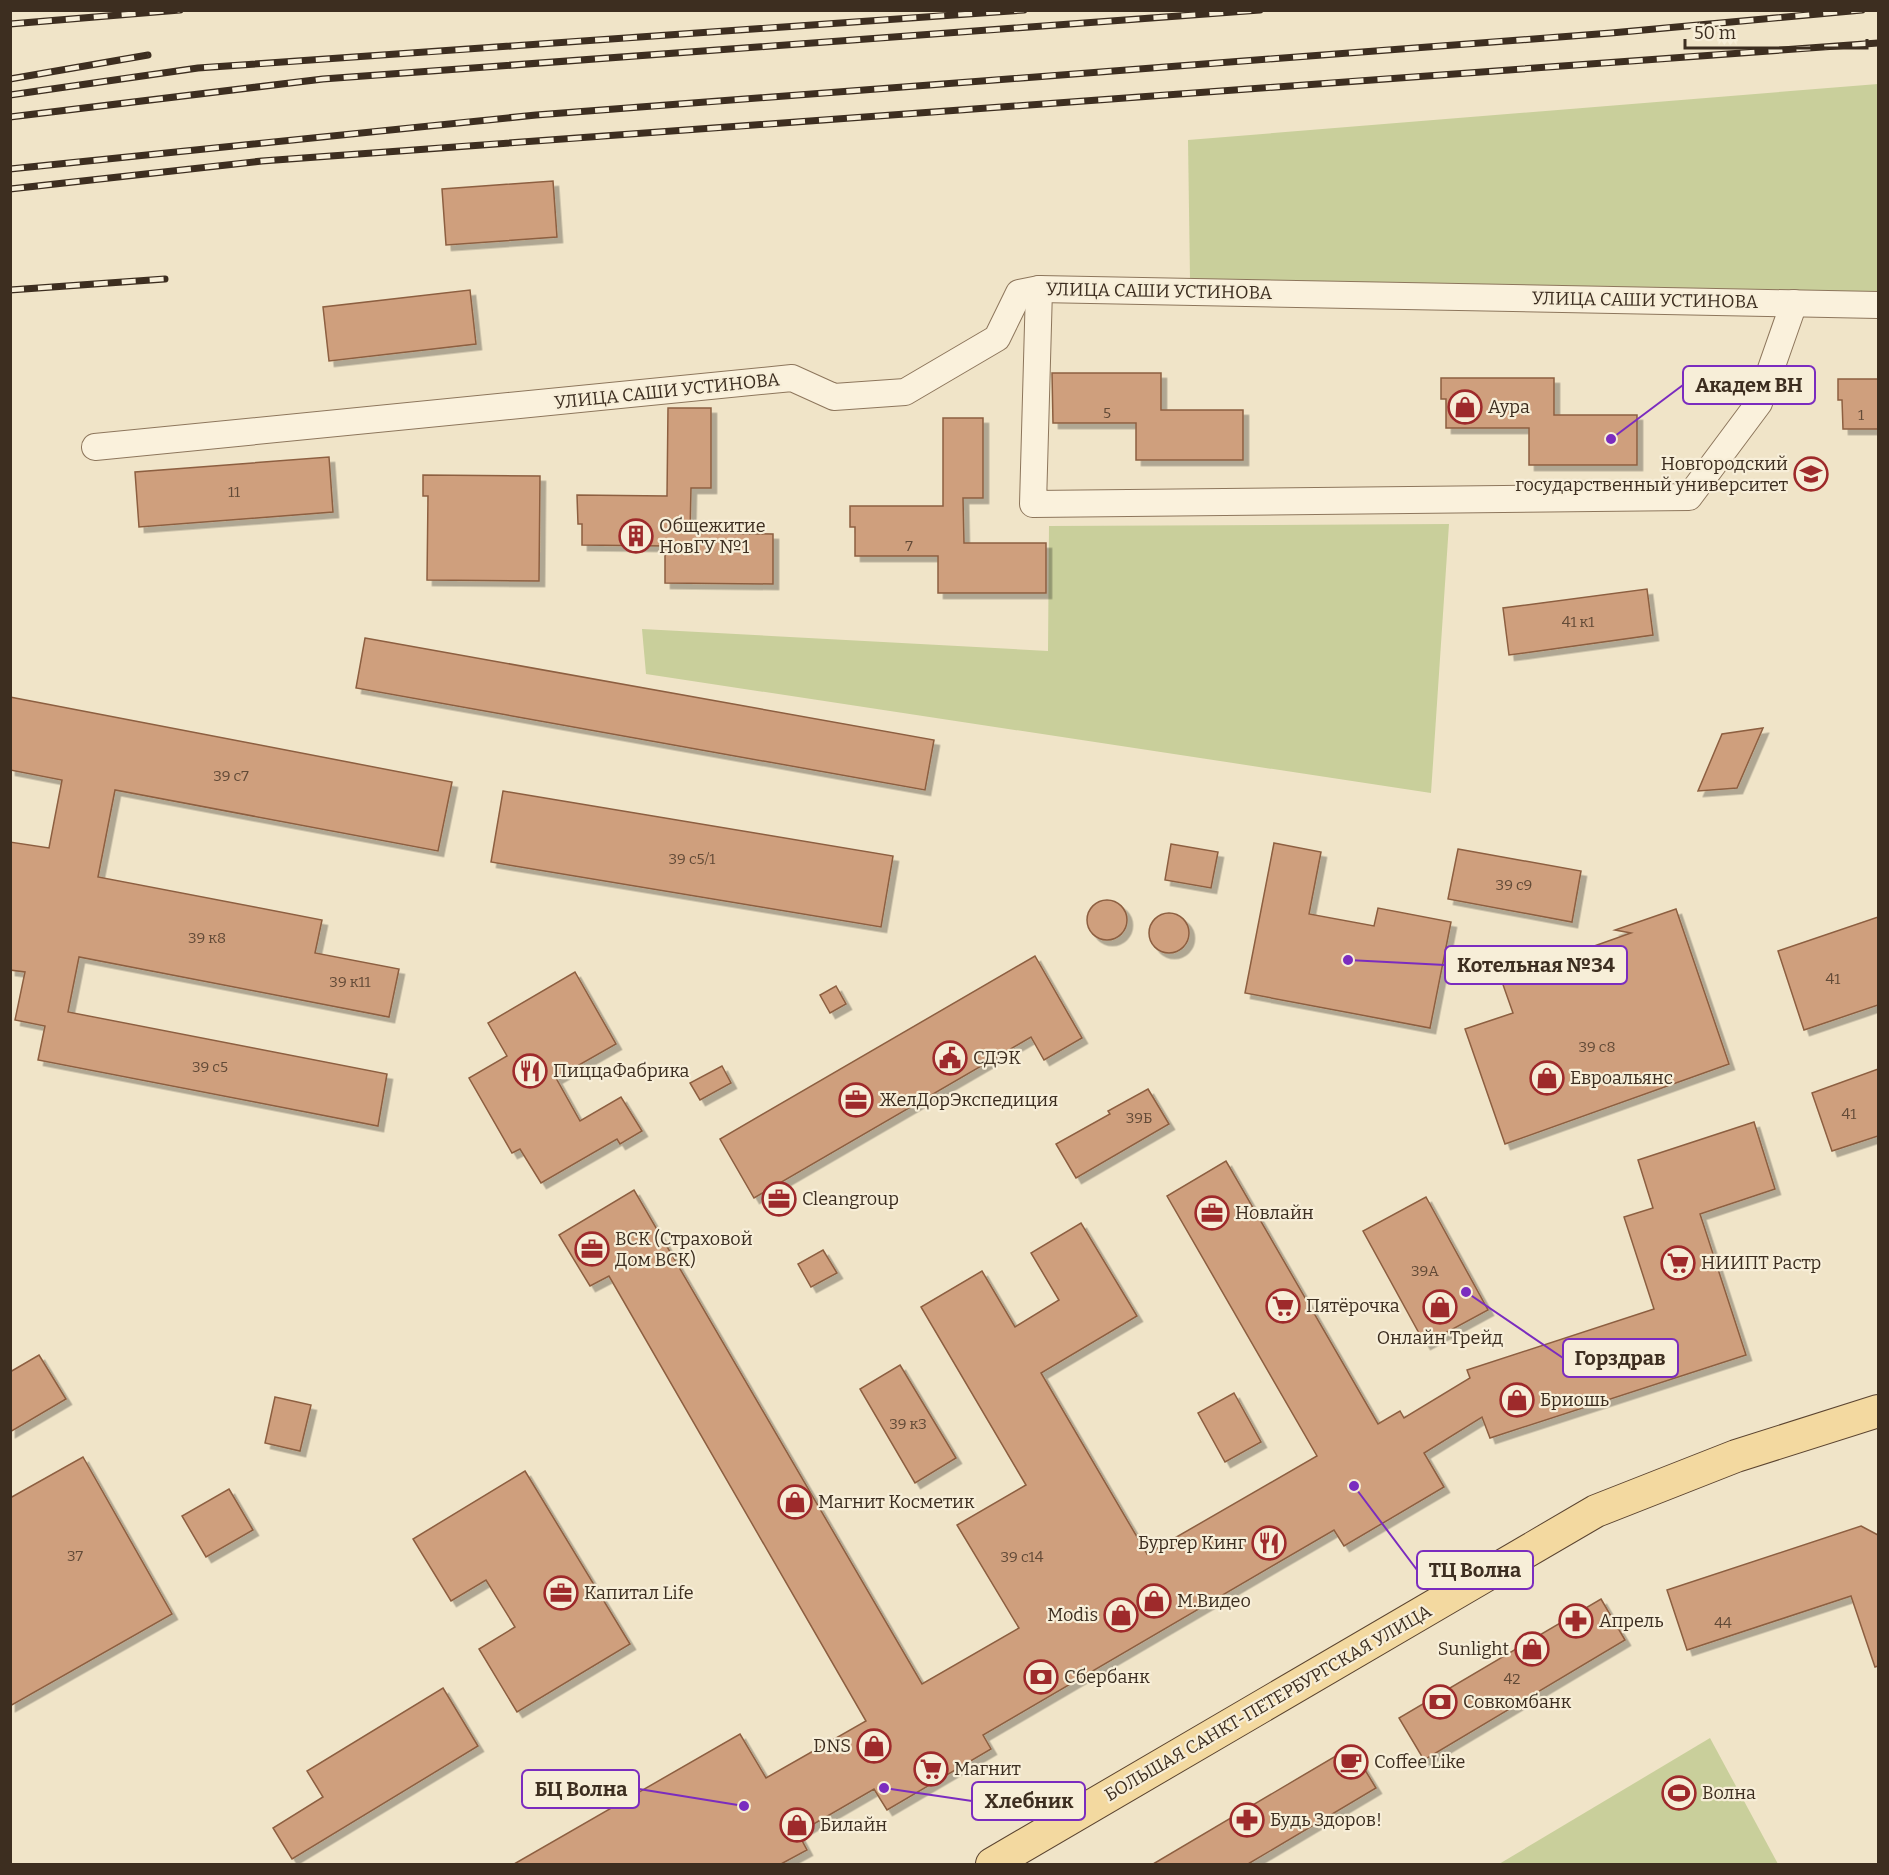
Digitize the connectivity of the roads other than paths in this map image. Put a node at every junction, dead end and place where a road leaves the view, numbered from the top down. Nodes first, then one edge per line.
1 (1039, 289) junction
2 (1794, 303) junction
3 (1878, 305) edge
4 (95, 447) dead end
5 (1878, 1411) edge
6 (992, 1864) edge

1 - 2 street, УЛИЦА САШИ УСТИНОВА
1 - 2 street
1 - 4 street, УЛИЦА САШИ УСТИНОВА
2 - 3 street, УЛИЦА САШИ УСТИНОВА
5 - 6 main road, БОЛЬШАЯ САНКТ-ПЕТЕРБУРГСКАЯ УЛИЦА

